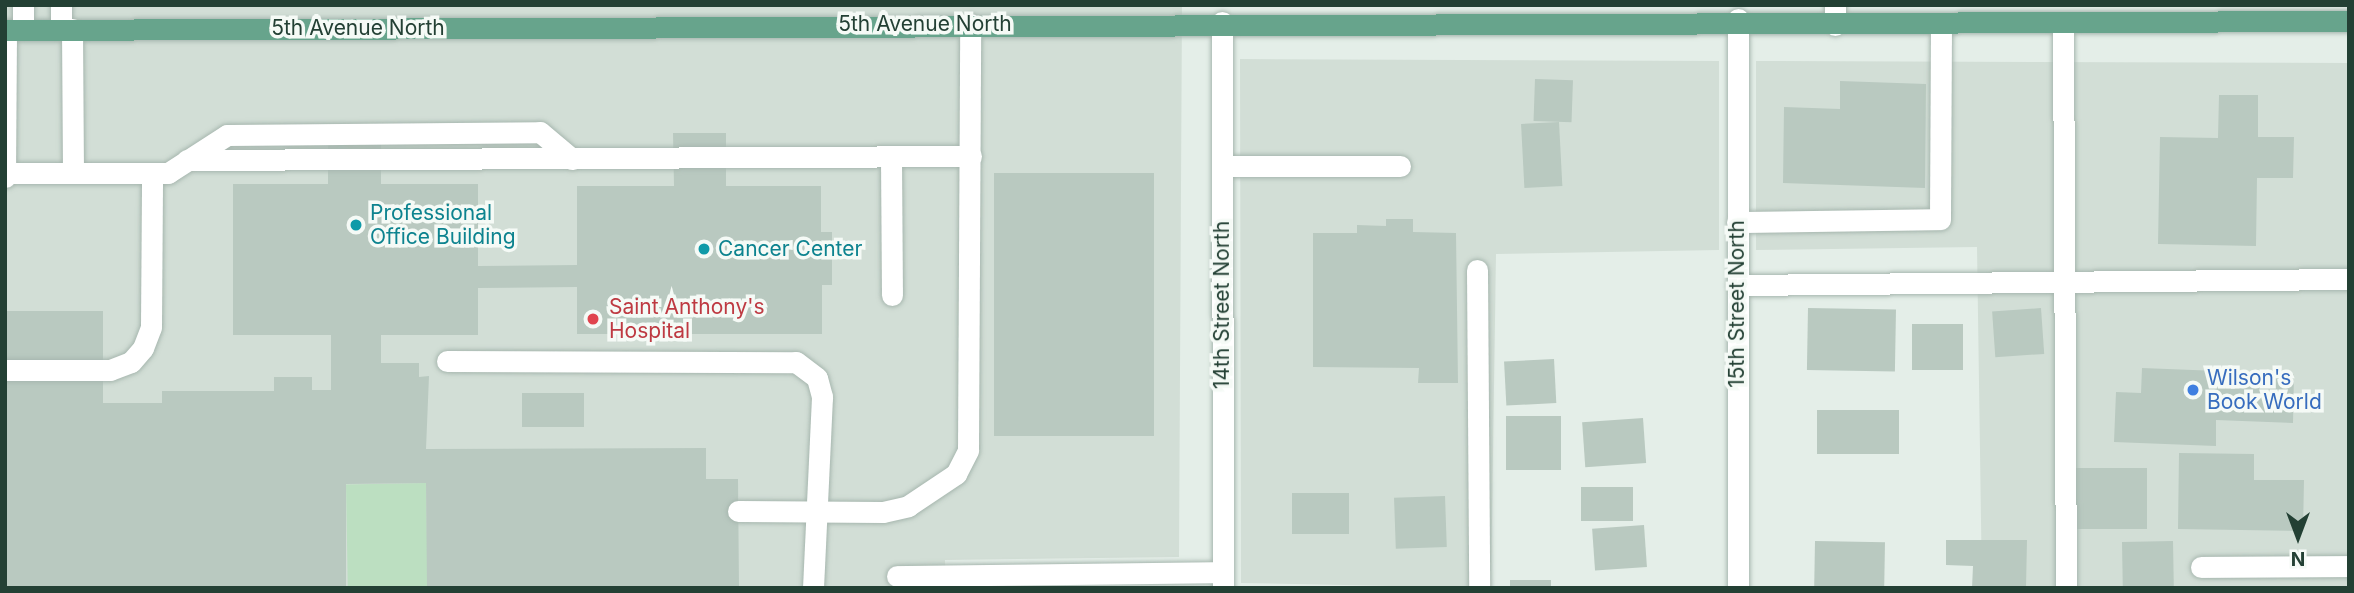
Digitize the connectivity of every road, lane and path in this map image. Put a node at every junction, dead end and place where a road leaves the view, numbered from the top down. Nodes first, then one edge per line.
1 (23, 5) edge
2 (61, 5) edge
3 (1835, 15) edge
4 (1738, 19) junction
5 (2349, 21) edge
6 (1222, 22) junction
7 (2063, 23) junction
8 (970, 24) junction
9 (1941, 24) junction
10 (67, 29) junction
11 (11, 30) edge
12 (971, 156) junction
13 (891, 157) junction
14 (1222, 166) junction
15 (1400, 166) dead end
16 (73, 173) junction
17 (152, 173) junction
18 (6, 174) edge
19 (1737, 222) junction
20 (1477, 270) dead end
21 (2349, 279) edge
22 (2067, 282) junction
23 (1737, 285) junction
24 (891, 295) dead end
25 (447, 361) dead end
26 (5, 370) edge
27 (738, 511) dead end
28 (818, 511) junction
29 (2349, 566) edge
30 (2201, 567) dead end
31 (897, 576) dead end
32 (1223, 580) edge
33 (813, 588) edge
34 (1479, 588) edge
35 (1738, 588) edge
36 (2066, 588) edge

1 - 11 street
2 - 10 street
3 - 4 main road, 5th Avenue North
3 - 9 main road, 5th Avenue North
4 - 6 main road, 5th Avenue North
4 - 19 street, 15th Street North
5 - 7 main road, 5th Avenue North
6 - 8 main road, 5th Avenue North
6 - 14 street, 14th Street North
7 - 9 main road, 5th Avenue North
7 - 22 street
8 - 10 main road, 5th Avenue North
8 - 12 street
9 - 19 street
10 - 11 main road, 5th Avenue North
10 - 16 street
11 - 18 street
12 - 13 street
12 - 28 street
13 - 17 street
13 - 24 street
14 - 15 street
14 - 32 street, 14th Street North
16 - 17 street
16 - 18 street
17 - 26 street
19 - 23 street, 15th Street North
20 - 34 street
21 - 22 street
22 - 23 street
22 - 36 street
23 - 35 street, 15th Street North
25 - 28 street
27 - 28 street
28 - 33 street
29 - 30 street
31 - 32 street

